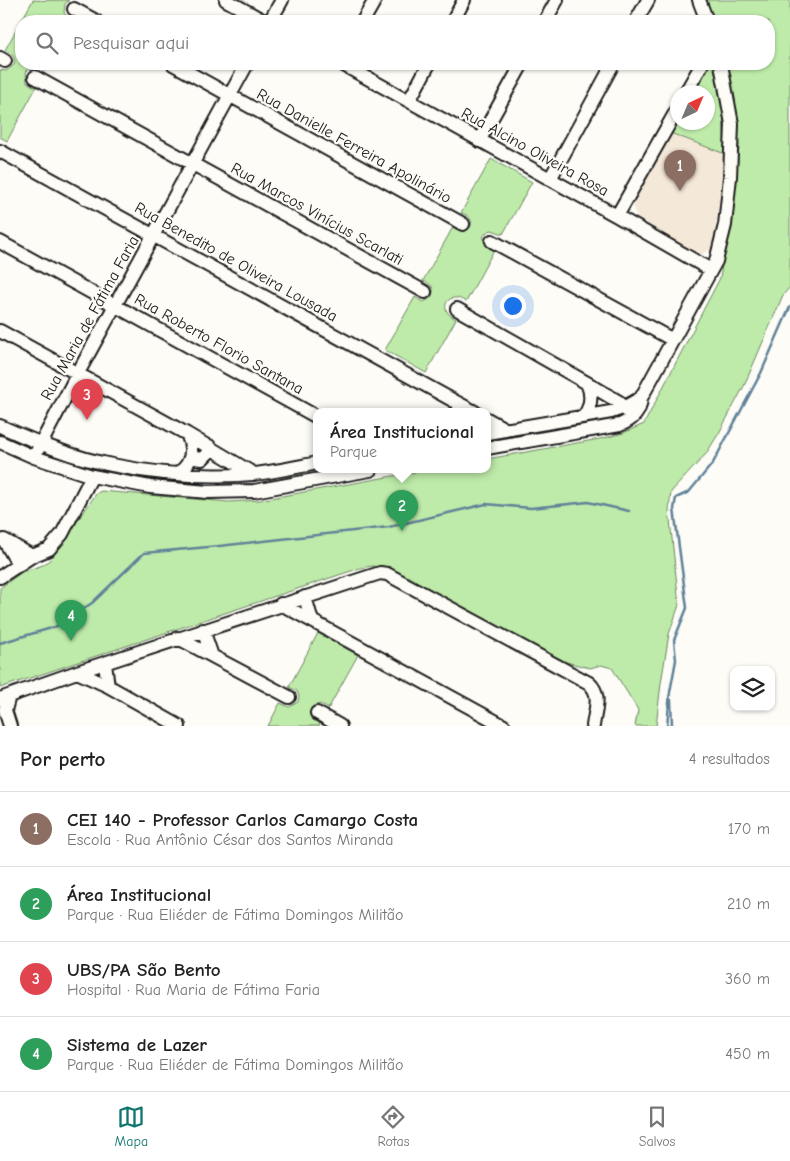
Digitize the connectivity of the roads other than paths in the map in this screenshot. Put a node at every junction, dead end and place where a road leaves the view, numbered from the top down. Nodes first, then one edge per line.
1 (226, 0) edge
2 (282, 0) edge
3 (375, 0) edge
4 (464, 0) edge
5 (557, 0) edge
6 (648, 0) edge
7 (699, 0) edge
8 (74, 9) dead end
9 (85, 15) edge
10 (253, 15) edge
11 (273, 15) edge
12 (367, 15) edge
13 (455, 15) edge
14 (548, 15) edge
15 (639, 15) edge
16 (705, 15) edge
17 (184, 70) edge
18 (244, 70) edge
19 (353, 70) edge
20 (426, 70) edge
21 (519, 70) edge
22 (610, 70) edge
23 (699, 70) edge
24 (722, 70) edge
25 (35, 77) dead end
26 (690, 85) edge
27 (230, 96) junction
28 (409, 101) junction
29 (670, 122) edge
30 (479, 141) junction
31 (0, 150) edge
32 (193, 164) junction
33 (550, 180) junction
34 (617, 216) junction
35 (463, 224) dead end
36 (154, 235) junction
37 (492, 241) dead end
38 (0, 242) edge
39 (711, 270) junction
40 (425, 292) dead end
41 (115, 305) junction
42 (457, 309) dead end
43 (0, 331) edge
44 (673, 340) junction
45 (78, 373) junction
46 (587, 383) junction
47 (458, 407) edge
48 (633, 409) junction
49 (313, 415) edge
50 (584, 416) junction
51 (491, 421) edge
52 (0, 426) edge
53 (505, 429) junction
54 (491, 432) edge
55 (187, 434) junction
56 (0, 442) edge
57 (40, 444) junction
58 (209, 446) junction
59 (491, 447) edge
60 (191, 455) junction
61 (34, 456) junction
62 (313, 465) edge
63 (353, 473) edge
64 (177, 474) junction
65 (254, 474) junction
66 (92, 476) junction
67 (2, 539) edge
68 (32, 556) junction
69 (18, 564) junction
70 (0, 577) edge
71 (305, 597) junction
72 (281, 604) junction
73 (312, 621) junction
74 (203, 630) junction
75 (178, 638) junction
76 (212, 656) junction
77 (105, 664) junction
78 (77, 672) junction
79 (108, 686) junction
80 (289, 697) dead end
81 (5, 698) edge
82 (317, 713) dead end
83 (0, 721) edge
84 (10, 726) edge
85 (179, 726) edge
86 (340, 726) edge
87 (504, 726) edge
88 (593, 726) edge

1 - 10 street
2 - 11 street
3 - 12 street
4 - 13 street
5 - 14 street
6 - 15 street
7 - 16 street
8 - 9 street
17 - 27 street, Rua Danielle Ferreira Apolinário
18 - 27 street, Rua Maria de Fátima Faria
19 - 28 street, Rua Alcino Oliveira Rosa
20 - 28 street
21 - 30 street
22 - 33 street
23 - 26 street
24 - 39 street
25 - 32 street, Rua Marcos Vinícius Scarlati
27 - 32 street, Rua Maria de Fátima Faria
27 - 35 street, Rua Danielle Ferreira Apolinário
28 - 30 street, Rua Alcino Oliveira Rosa
29 - 34 street
30 - 33 street, Rua Alcino Oliveira Rosa
31 - 36 street, Rua Benedito de Oliveira Lousada
32 - 36 street, Rua Maria de Fátima Faria
32 - 40 street, Rua Marcos Vinícius Scarlati
33 - 34 street, Rua Alcino Oliveira Rosa
34 - 39 street, Rua Alcino Oliveira Rosa
36 - 41 street, Rua Maria de Fátima Faria
36 - 47 street, Rua Benedito de Oliveira Lousada
37 - 44 street
38 - 41 street, Rua Roberto Florio Santana
39 - 44 street
41 - 45 street, Rua Maria de Fátima Faria
41 - 49 street, Rua Roberto Florio Santana
42 - 46 street
43 - 45 street
44 - 48 street
45 - 55 street
45 - 57 street, Rua Maria de Fátima Faria
46 - 48 street
46 - 50 street
48 - 50 street
48 - 59 street
50 - 53 street
51 - 53 street
52 - 57 street
53 - 54 street
55 - 58 street
55 - 60 street
56 - 61 street
57 - 61 street, Rua Maria de Fátima Faria
57 - 64 street
58 - 60 street
58 - 65 street
60 - 64 street
61 - 66 street
62 - 65 street
63 - 66 street
64 - 65 street
66 - 68 street
67 - 68 street
67 - 69 street
68 - 69 street
69 - 70 street
71 - 72 street
71 - 73 street
71 - 88 street
72 - 73 street
72 - 74 street
73 - 87 street
74 - 75 street
74 - 76 street
75 - 76 street
75 - 77 street
76 - 80 street
77 - 78 street
77 - 79 street
78 - 79 street
78 - 81 street
79 - 85 street
81 - 84 street
82 - 86 street
83 - 84 street

